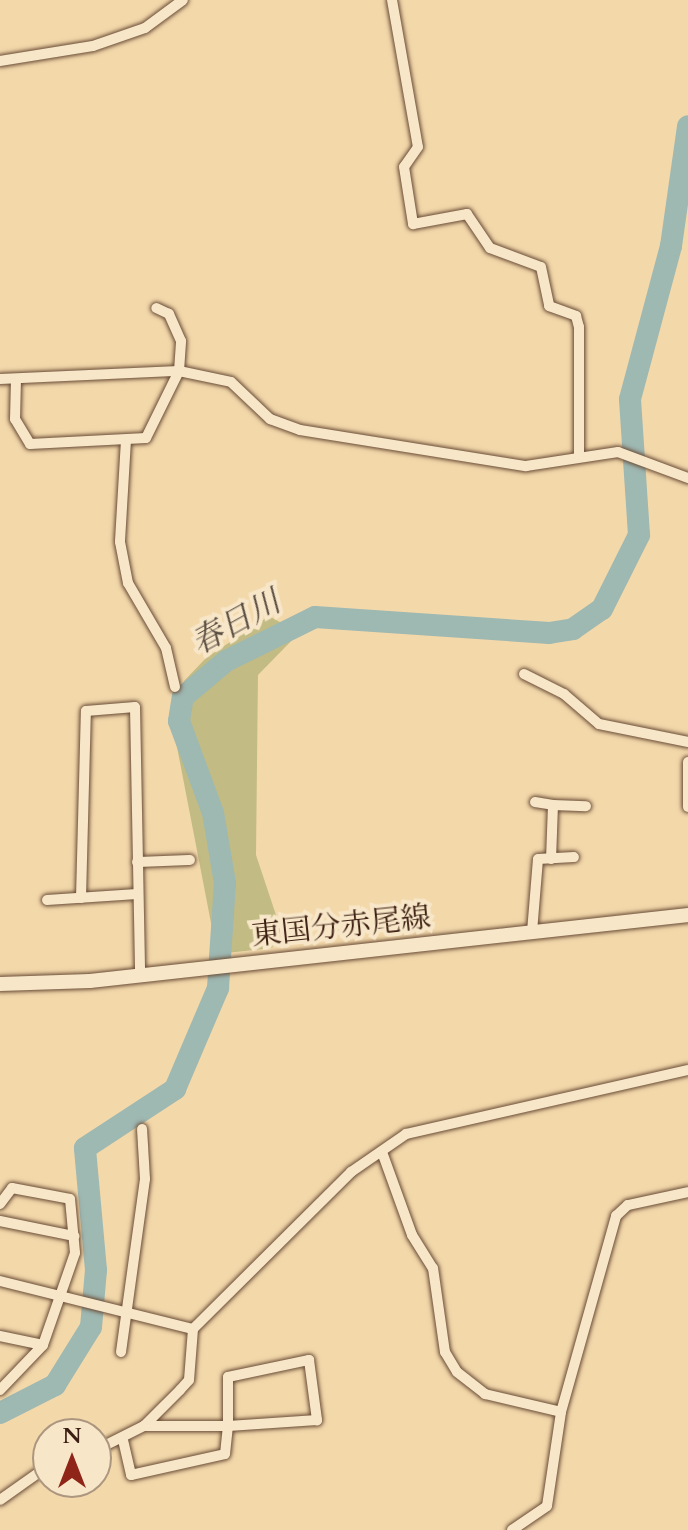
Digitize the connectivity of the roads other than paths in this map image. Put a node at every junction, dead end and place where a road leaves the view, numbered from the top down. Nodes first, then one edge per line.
1 (183, 0) edge
2 (392, 0) edge
3 (0, 61) edge
4 (156, 308) dead end
5 (179, 371) junction
6 (0, 379) edge
7 (16, 379) junction
8 (126, 440) junction
9 (579, 454) junction
10 (688, 478) edge
11 (524, 674) dead end
12 (175, 687) dead end
13 (688, 742) edge
14 (688, 762) edge
15 (535, 802) dead end
16 (553, 805) junction
17 (586, 806) dead end
18 (688, 807) edge
19 (574, 857) dead end
20 (551, 859) junction
21 (190, 860) dead end
22 (137, 862) junction
23 (137, 894) junction
24 (81, 898) junction
25 (47, 900) dead end
26 (688, 915) edge
27 (532, 932) junction
28 (140, 975) junction
29 (0, 984) edge
30 (688, 1070) edge
31 (142, 1129) dead end
32 (382, 1152) junction
33 (688, 1192) edge
34 (0, 1204) edge
35 (0, 1221) edge
36 (74, 1236) junction
37 (0, 1281) edge
38 (63, 1293) junction
39 (128, 1308) junction
40 (193, 1329) junction
41 (0, 1336) edge
42 (43, 1345) junction
43 (121, 1352) dead end
44 (0, 1390) edge
45 (561, 1412) junction
46 (144, 1426) junction
47 (228, 1426) junction
48 (123, 1440) junction
49 (112, 1444) edge
50 (32, 1477) edge
51 (0, 1500) edge
52 (512, 1530) edge

1 - 3 street
2 - 9 street
4 - 5 street
5 - 7 street
5 - 8 street
5 - 9 street
6 - 7 street
7 - 8 street
8 - 12 street
9 - 10 street
11 - 13 street
14 - 18 street
15 - 16 street
16 - 17 street
16 - 20 street
19 - 20 street
20 - 27 street
21 - 22 street
22 - 23 street
22 - 24 street
23 - 24 street
23 - 28 street
24 - 25 street
26 - 27 street, 東国分赤尾線
27 - 28 street, 東国分赤尾線
28 - 29 street, 東国分赤尾線
30 - 32 street
31 - 39 street
32 - 40 street
32 - 45 street
33 - 45 street
34 - 36 street
35 - 36 street
36 - 38 street
37 - 38 street
38 - 39 street
38 - 42 street
39 - 40 street
39 - 43 street
40 - 46 street
41 - 42 street
42 - 44 street
45 - 52 street
46 - 47 street
46 - 48 street
47 - 47 street
47 - 48 street
48 - 49 street
50 - 51 street

